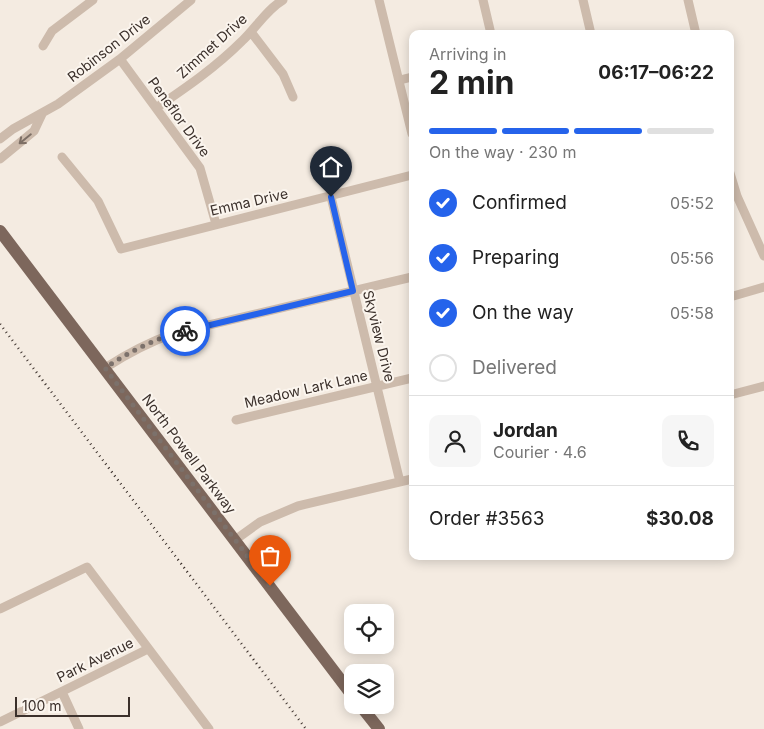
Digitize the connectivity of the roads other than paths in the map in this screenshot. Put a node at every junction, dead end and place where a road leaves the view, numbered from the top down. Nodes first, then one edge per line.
1 (94, 0) edge
2 (191, 0) edge
3 (283, 0) edge
4 (379, 0) edge
5 (483, 0) edge
6 (583, 0) edge
7 (688, 0) edge
8 (490, 30) edge
9 (590, 30) edge
10 (695, 30) edge
11 (251, 32) junction
12 (43, 46) dead end
13 (120, 59) junction
14 (409, 77) edge
15 (400, 80) junction
16 (293, 96) dead end
17 (156, 108) junction
18 (42, 114) junction
19 (409, 120) edge
20 (0, 139) edge
21 (62, 157) dead end
22 (0, 159) edge
23 (409, 176) edge
24 (331, 197) junction
25 (734, 199) edge
26 (216, 224) junction
27 (0, 231) edge
28 (764, 256) edge
29 (409, 278) edge
30 (764, 287) edge
31 (353, 291) junction
32 (734, 296) edge
33 (105, 368) junction
34 (409, 379) edge
35 (377, 386) junction
36 (764, 386) edge
37 (734, 394) edge
38 (236, 420) dead end
39 (409, 480) edge
40 (400, 482) junction
41 (235, 540) junction
42 (0, 610) edge
43 (148, 650) junction
44 (344, 684) edge
45 (62, 692) junction
46 (367, 714) edge
47 (0, 722) edge
48 (79, 729) edge
49 (209, 729) edge
50 (379, 729) edge

1 - 12 street
2 - 13 street, Robinson Drive
3 - 11 street, Zimmet Drive
4 - 15 street
5 - 8 street
6 - 9 street
7 - 10 street
11 - 16 street
11 - 17 street, Zimmet Drive
13 - 17 street, Peneflor Drive
13 - 18 street, Robinson Drive
14 - 15 street
15 - 19 street
17 - 26 street, Peneflor Drive
18 - 20 street, Robinson Drive
18 -> 22 street, Robinson Drive
21 - 26 street, Emma Drive
23 - 24 street, Emma Drive
24 - 26 street, Emma Drive
24 - 31 street, Skyview Drive
25 - 28 street
27 - 33 main road, North Powell Parkway
29 - 31 street
30 - 32 street
31 - 33 street
31 - 35 street, Skyview Drive
33 - 41 main road, North Powell Parkway
34 - 35 street, Meadow Lark Lane
35 - 38 street, Meadow Lark Lane
35 - 40 street, Skyview Drive
36 - 37 street
39 - 40 street
40 - 41 street
41 - 44 main road, North Powell Parkway
42 - 43 street
43 - 45 street, Park Avenue
43 - 49 street
45 - 47 street, Park Avenue
45 - 48 street
46 - 50 main road

